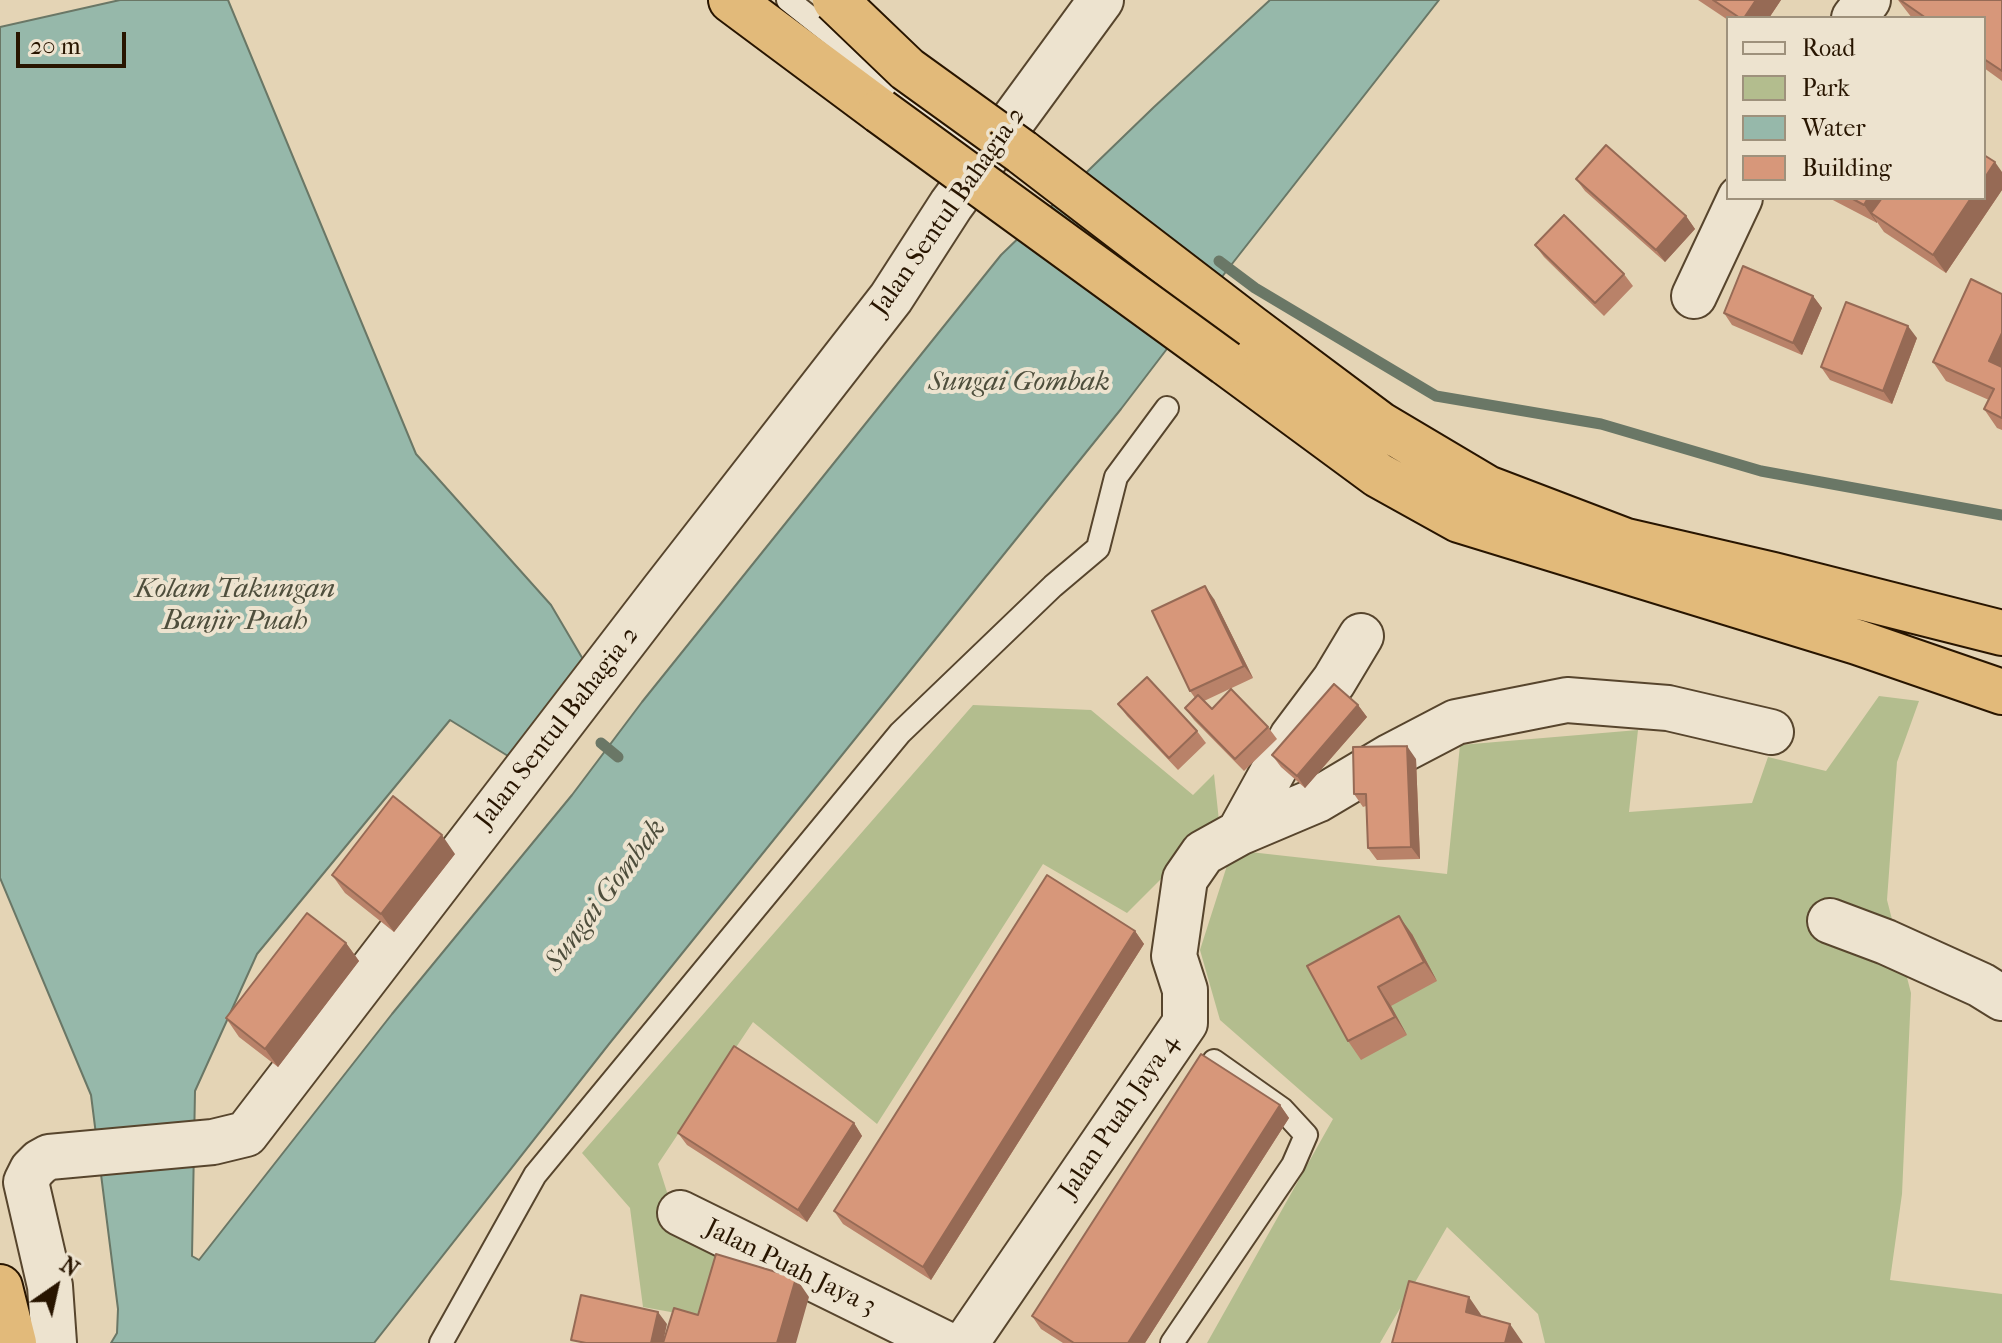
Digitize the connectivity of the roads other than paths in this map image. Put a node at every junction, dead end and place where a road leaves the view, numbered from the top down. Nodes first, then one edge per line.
1 (731, 0) edge
2 (788, 0) edge
3 (835, 0) edge
4 (1101, 0) edge
5 (1868, 0) edge
6 (1856, 16) edge
7 (986, 157) junction
8 (1739, 200) edge
9 (1694, 296) dead end
10 (1167, 408) dead end
11 (2002, 633) edge
12 (1361, 636) dead end
13 (2002, 692) edge
14 (1771, 732) dead end
15 (1239, 833) junction
16 (1830, 921) dead end
17 (2002, 998) edge
18 (1214, 1061) edge
19 (680, 1213) dead end
20 (0, 1287) edge
21 (14, 1343) edge
22 (54, 1343) edge
23 (441, 1343) edge
24 (944, 1343) edge
25 (966, 1343) edge
26 (1172, 1343) edge

1 - 13 highway, bridge
2 - 7 lane
3 - 11 highway, bridge
4 - 7 street, Jalan Sentul Bahagia 2
5 - 6 street
7 - 22 street, Jalan Sentul Bahagia 2
8 - 9 street
10 - 23 lane
12 - 15 street
14 - 15 street, Jalan Puah Jaya 4
15 - 25 street, Jalan Puah Jaya 4
16 - 17 street
18 - 26 lane
19 - 24 street, Jalan Puah Jaya 3
20 - 21 highway

